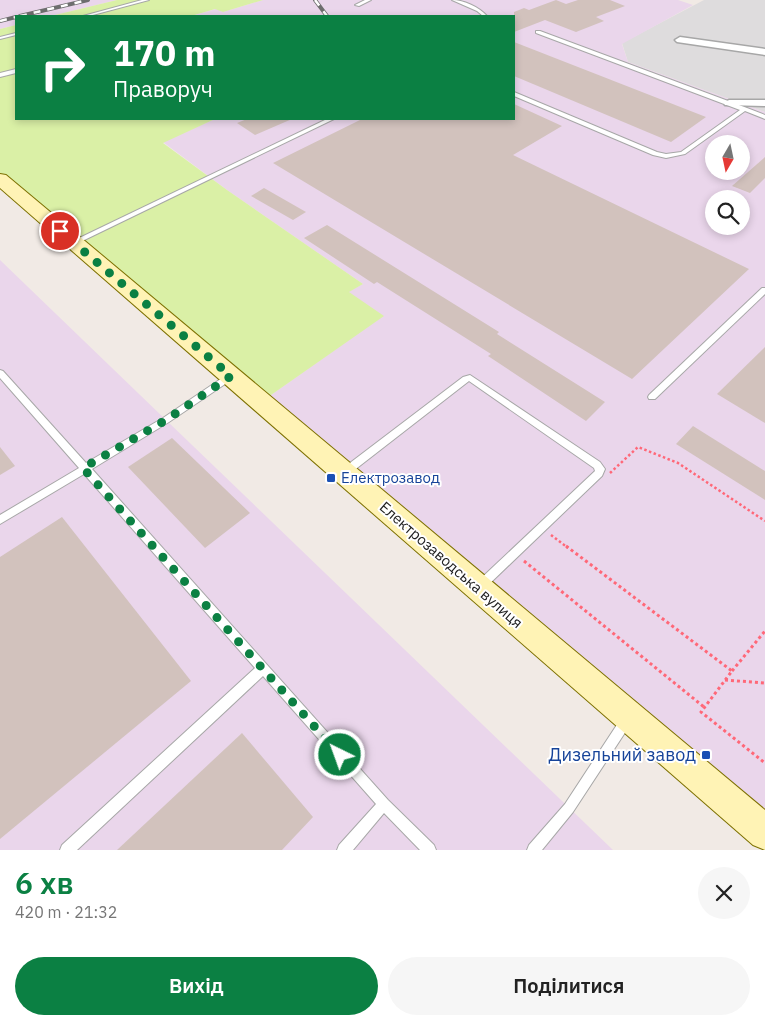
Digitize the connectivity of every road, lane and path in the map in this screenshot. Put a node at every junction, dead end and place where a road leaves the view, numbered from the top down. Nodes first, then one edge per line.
1 (147, 0) edge
2 (369, 0) edge
3 (454, 0) edge
4 (357, 5) dead end
5 (89, 15) edge
6 (484, 15) edge
7 (538, 32) dead end
8 (15, 34) edge
9 (0, 38) edge
10 (680, 40) dead end
11 (765, 52) edge
12 (15, 71) edge
13 (0, 76) edge
14 (515, 94) edge
15 (729, 103) junction
16 (765, 103) edge
17 (745, 109) junction
18 (765, 117) edge
19 (329, 120) edge
20 (3, 185) edge
21 (74, 242) junction
22 (765, 290) edge
23 (0, 374) edge
24 (231, 376) junction
25 (652, 397) dead end
26 (83, 468) junction
27 (344, 473) junction
28 (603, 480) dead end
29 (0, 520) edge
30 (765, 521) edge
31 (542, 528) junction
32 (515, 554) junction
33 (478, 588) junction
34 (765, 631) edge
35 (263, 668) junction
36 (732, 671) junction
37 (725, 680) junction
38 (765, 683) edge
39 (704, 708) junction
40 (629, 717) junction
41 (765, 763) edge
42 (384, 804) junction
43 (765, 833) edge
44 (765, 842) edge
45 (67, 850) edge
46 (344, 850) edge
47 (429, 850) edge
48 (534, 850) edge
49 (760, 850) edge

1 - 5 lane
2 - 4 lane
3 - 6 lane
7 - 15 lane
8 - 9 lane
10 - 11 street
12 - 13 lane
14 - 17 lane
15 - 16 street
15 - 17 lane
17 - 18 lane
19 - 21 lane
20 - 21 main road, Електрозаводська вулиця
21 - 24 main road, Електрозаводська вулиця
22 - 25 lane
23 - 26 lane
24 - 26 lane
24 - 27 main road, Електрозаводська вулиця
26 - 29 lane
26 - 35 lane
27 - 31 lane
27 - 33 main road, Електрозаводська вулиця
28 - 30 path
31 - 32 lane
31 - 36 path
32 - 33 lane
32 - 39 path
33 - 40 main road, Електрозаводська вулиця
34 - 36 path
35 - 42 lane
35 - 45 lane
36 - 37 path
37 - 38 path
37 - 39 path
39 - 41 path
40 - 43 main road, Електрозаводська вулиця
40 - 48 lane
42 - 46 lane
42 - 47 lane
44 - 49 lane

